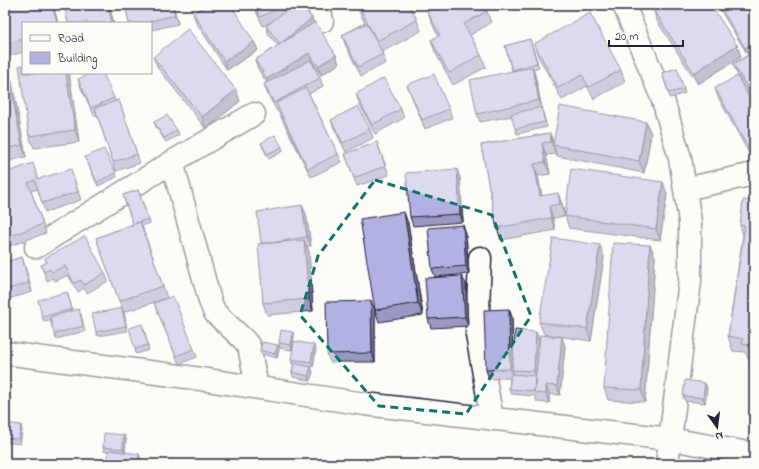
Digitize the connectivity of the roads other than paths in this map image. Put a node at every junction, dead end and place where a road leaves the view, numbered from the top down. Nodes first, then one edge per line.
1 (624, 5) edge
2 (254, 114) dead end
3 (172, 162) junction
4 (754, 174) edge
5 (685, 189) junction
6 (36, 247) dead end
7 (480, 258) dead end
8 (5, 352) edge
9 (257, 388) junction
10 (492, 418) junction
11 (670, 439) junction
12 (754, 454) edge
13 (667, 464) edge

1 - 5 street
2 - 3 street
3 - 6 street
3 - 9 street
4 - 5 street
5 - 11 street
7 - 10 street
8 - 9 street
9 - 10 street
10 - 11 street
11 - 12 street
11 - 13 street

